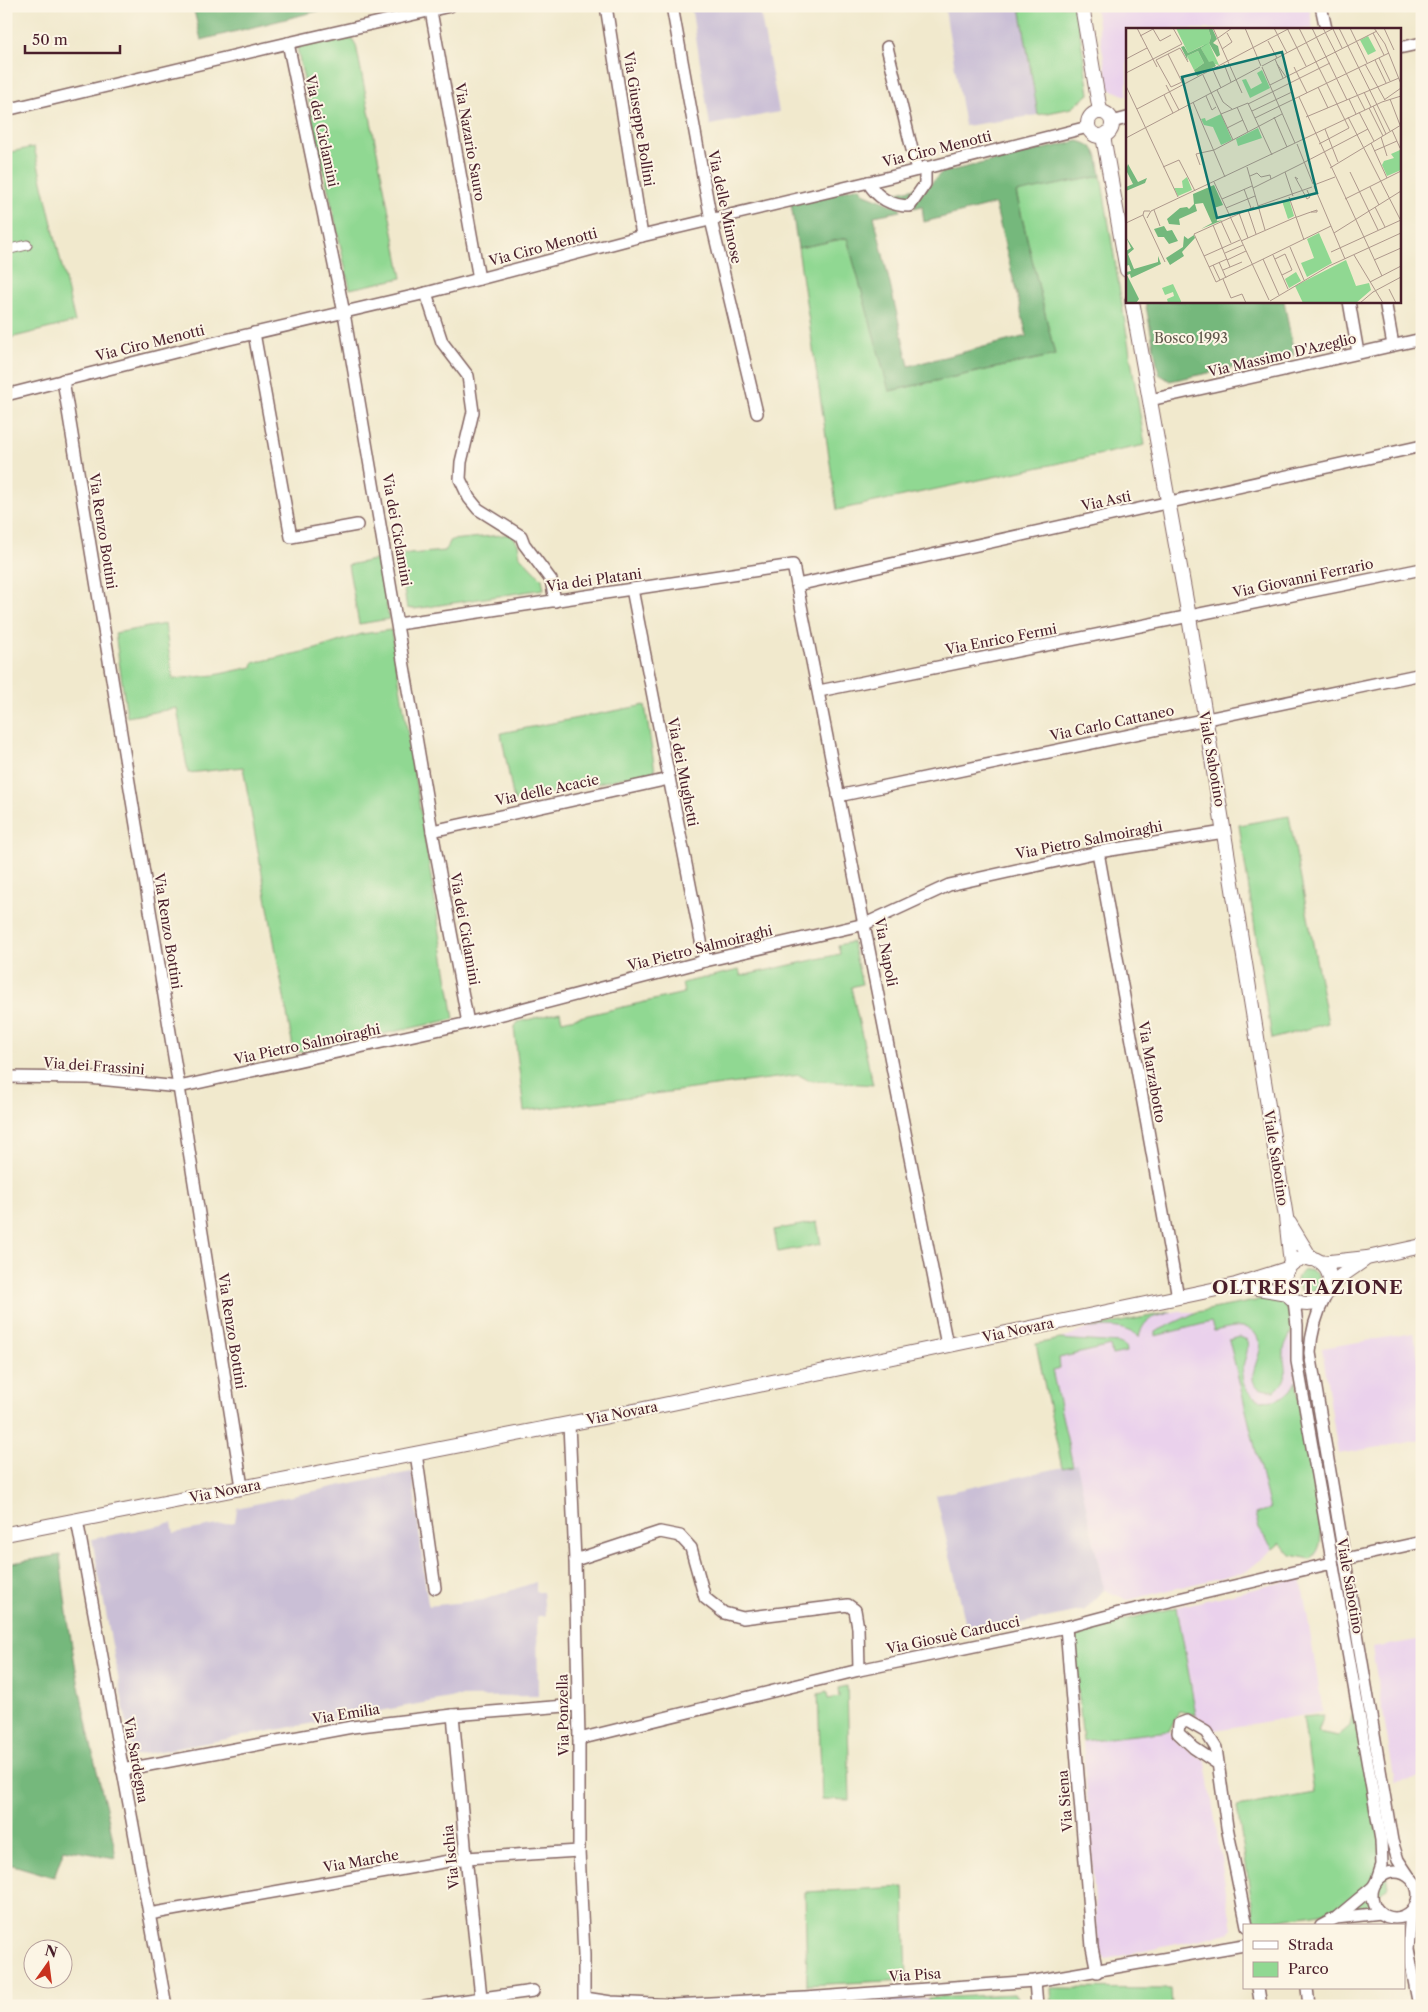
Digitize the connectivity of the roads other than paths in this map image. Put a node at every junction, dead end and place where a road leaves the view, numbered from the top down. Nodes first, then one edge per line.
1 (450, 6) edge
2 (606, 6) edge
3 (672, 6) edge
4 (1082, 6) edge
5 (1322, 6) edge
6 (431, 11) junction
7 (1326, 28) edge
8 (288, 43) junction
9 (1422, 43) edge
10 (887, 48) dead end
11 (1400, 48) edge
12 (6, 110) edge
13 (1100, 112) junction
14 (1126, 118) edge
15 (1112, 122) junction
16 (1088, 127) junction
17 (1103, 136) junction
18 (921, 169) junction
19 (868, 182) junction
20 (711, 220) junction
21 (642, 236) junction
22 (27, 245) dead end
23 (6, 250) edge
24 (1126, 264) edge
25 (479, 279) junction
26 (426, 293) junction
27 (1132, 302) edge
28 (1349, 302) edge
29 (1385, 302) edge
30 (344, 313) junction
31 (254, 333) junction
32 (1422, 338) edge
33 (1393, 345) junction
34 (1358, 353) junction
35 (63, 380) junction
36 (6, 395) edge
37 (1150, 400) junction
38 (757, 413) dead end
39 (1422, 446) edge
40 (1168, 503) junction
41 (357, 525) dead end
42 (793, 565) joint
43 (1422, 569) edge
44 (798, 584) junction
45 (632, 589) junction
46 (555, 601) junction
47 (1189, 617) junction
48 (398, 624) junction
49 (1422, 674) edge
50 (819, 691) junction
51 (1205, 719) junction
52 (669, 779) junction
53 (838, 796) junction
54 (432, 831) junction
55 (1224, 832) junction
56 (1098, 852) junction
57 (865, 924) junction
58 (705, 961) junction
59 (468, 1023) junction
60 (6, 1077) edge
61 (179, 1087) junction
62 (1286, 1217) junction
63 (1422, 1246) edge
64 (1367, 1258) junction
65 (1316, 1261) junction
66 (1289, 1266) junction
67 (1236, 1285) junction
68 (1327, 1292) junction
69 (1178, 1297) junction
70 (1290, 1297) junction
71 (947, 1345) junction
72 (569, 1424) junction
73 (416, 1453) junction
74 (242, 1488) junction
75 (77, 1520) junction
76 (6, 1534) edge
77 (1422, 1542) edge
78 (1345, 1559) junction
79 (575, 1560) junction
80 (1332, 1563) junction
81 (435, 1588) dead end
82 (1066, 1627) junction
83 (860, 1670) junction
84 (578, 1705) junction
85 (453, 1714) junction
86 (579, 1739) junction
87 (1218, 1764) dead end
88 (122, 1770) junction
89 (579, 1851) junction
90 (466, 1858) junction
91 (1415, 1880) edge
92 (1375, 1883) junction
93 (1416, 1907) edge
94 (149, 1914) junction
95 (1336, 1918) junction
96 (1389, 1919) edge
97 (1247, 1924) edge
98 (1325, 1924) edge
99 (1243, 1945) edge
100 (1406, 1945) edge
101 (1097, 1972) junction
102 (1035, 1981) junction
103 (1258, 1990) edge
104 (1307, 1990) edge
105 (533, 1991) dead end
106 (482, 1997) junction
107 (585, 2002) edge
108 (433, 2005) edge
109 (166, 2006) edge
110 (1036, 2006) edge
111 (1261, 2006) edge
112 (1309, 2006) edge
113 (1419, 2006) edge

1 - 6 street
2 - 21 street, Via Giuseppe Bollini
3 - 20 street, Via delle Mimose
4 - 13 street
5 - 7 street
6 - 8 street
6 - 25 street, Via Nazario Sauro
8 - 12 street
8 - 30 street, Via dei Ciclamini
9 - 11 street
10 - 18 street
13 - 15 street
13 - 16 street
14 - 15 street
15 - 17 street
16 - 17 street
16 - 18 street, Via Ciro Menotti
17 - 24 street
18 - 19 street, Via Ciro Menotti
18 - 19 street
19 - 20 street, Via Ciro Menotti
20 - 21 street, Via Ciro Menotti
20 - 38 street, Via delle Mimose
21 - 25 street, Via Ciro Menotti
22 - 23 street
25 - 26 street, Via Ciro Menotti
26 - 30 street, Via Ciro Menotti
26 - 46 street
27 - 37 street, Viale Sabotino
28 - 34 street
29 - 33 street
30 - 31 street, Via Ciro Menotti
30 - 48 street, Via dei Ciclamini
31 - 35 street, Via Ciro Menotti
31 - 41 street
32 - 33 street, Via Massimo D'Azeglio
33 - 34 street, Via Massimo D'Azeglio
34 - 37 street, Via Massimo D'Azeglio
35 - 36 street, Via Ciro Menotti
35 - 61 street, Via Renzo Bottini
37 - 40 street, Viale Sabotino
39 - 40 street, Via Asti
40 - 44 street, Via Asti
40 - 47 street, Viale Sabotino
42 - 44 street, Via Napoli
42 - 45 street, Via dei Platani
43 - 47 street, Via Giovanni Ferrario
44 - 50 street, Via Napoli
45 - 46 street, Via dei Platani
45 - 52 street, Via dei Mughetti
46 - 48 street, Via dei Platani
47 - 50 street, Via Enrico Fermi
47 - 51 street, Viale Sabotino
48 - 54 street, Via dei Ciclamini
49 - 51 street, Via Carlo Cattaneo
50 - 53 street, Via Napoli
51 - 53 street, Via Carlo Cattaneo
51 - 55 street, Viale Sabotino
52 - 54 street, Via delle Acacie
52 - 58 street, Via dei Mughetti
53 - 57 street, Via Napoli
54 - 59 street, Via dei Ciclamini
55 - 56 street, Via Pietro Salmoiraghi
55 - 62 street, Viale Sabotino
56 - 57 street, Via Pietro Salmoiraghi
56 - 69 street, Via Marzabotto
57 - 58 street, Via Pietro Salmoiraghi
57 - 71 street, Via Napoli
58 - 59 street, Via Pietro Salmoiraghi
59 - 61 street, Via Pietro Salmoiraghi
60 - 61 street, Via dei Frassini
61 - 74 street, Via Renzo Bottini
62 - 65 street, Viale Sabotino
62 - 66 street, Viale Sabotino
63 - 64 street
64 - 65 street
64 - 68 street
65 - 66 street
65 - 68 street
66 - 67 street, Via Novara
66 - 70 street
67 - 69 street, Via Novara
67 - 70 street, Via Novara
68 - 70 street
68 - 78 street, Viale Sabotino
69 - 71 street, Via Novara
70 - 80 street, Viale Sabotino
71 - 72 street, Via Novara
72 - 73 street, Via Novara
72 - 79 street, Via Ponzella
73 - 74 street, Via Novara
73 - 81 street
74 - 75 street, Via Novara
75 - 76 street, Via Novara
75 - 88 street, Via Sardegna
77 - 78 street
78 - 91 street, Viale Sabotino
79 - 83 street
79 - 84 street, Via Ponzella
80 - 82 street, Via Giosuè Carducci
80 - 92 street, Viale Sabotino
82 - 83 street, Via Giosuè Carducci
82 - 101 street, Via Siena
83 - 86 street, Via Giosuè Carducci
84 - 85 street, Via Emilia
84 - 86 street, Via Ponzella
85 - 88 street, Via Emilia
85 - 90 street, Via Ischia
86 - 89 street, Via Ponzella
87 - 97 street
88 - 94 street, Via Sardegna
89 - 90 street, Via Marche
89 - 107 street, Via Ponzella
90 - 94 street, Via Marche
90 - 106 street, Via Ischia
91 - 92 street
91 - 93 street
92 - 95 street
92 - 96 street
93 - 96 street
93 - 100 street
94 - 109 street, Via Sardegna
95 - 96 street
95 - 98 street
99 - 101 street, Via Pisa
100 - 113 street
101 - 102 street, Via Pisa
102 - 107 street, Via Pisa
102 - 110 street
103 - 111 street
104 - 112 street
105 - 106 street
106 - 108 street

